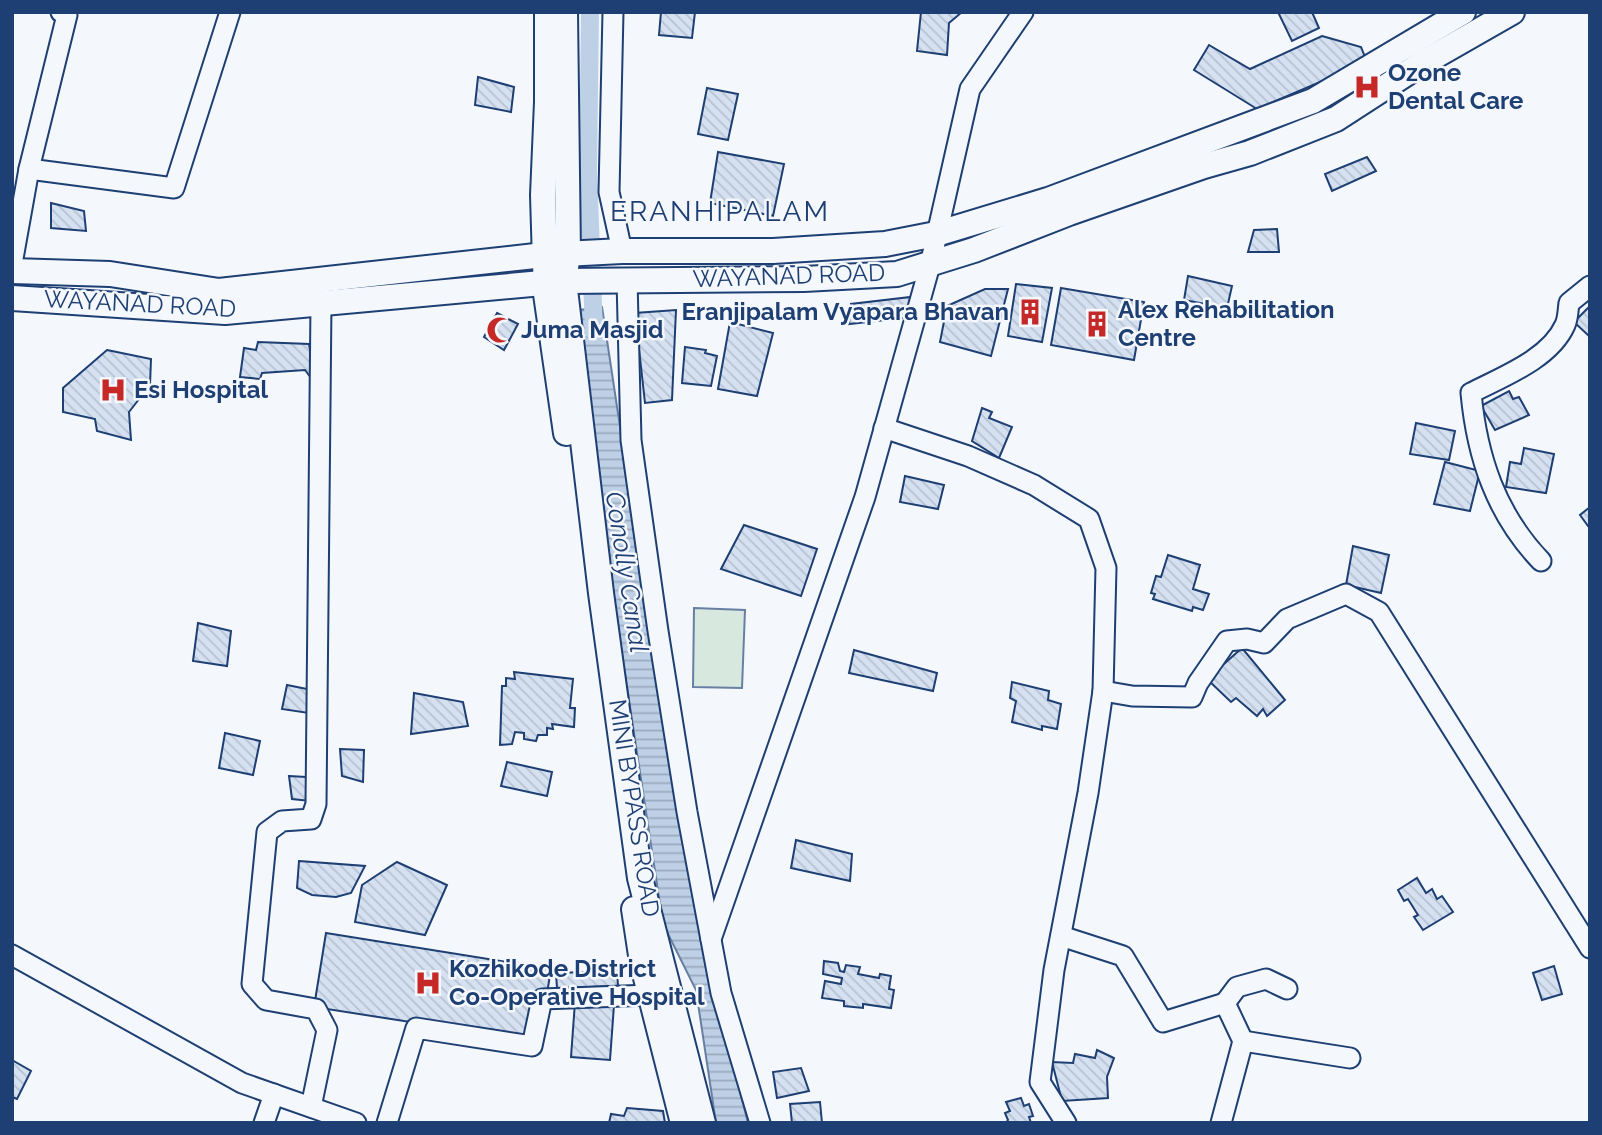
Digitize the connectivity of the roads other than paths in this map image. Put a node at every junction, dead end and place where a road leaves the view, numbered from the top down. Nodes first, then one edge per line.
1 (61, 12) edge
2 (230, 12) edge
3 (547, 12) edge
4 (565, 12) edge
5 (613, 12) edge
6 (1023, 12) edge
7 (1463, 12) edge
8 (1512, 12) edge
9 (29, 169) junction
10 (936, 234) junction
11 (622, 251) junction
12 (556, 255) junction
13 (12, 264) edge
14 (930, 265) junction
15 (12, 271) edge
16 (627, 279) junction
17 (555, 282) junction
18 (1590, 286) edge
19 (12, 298) edge
20 (321, 303) junction
21 (884, 428) junction
22 (1541, 561) dead end
23 (1103, 691) junction
24 (1061, 936) junction
25 (711, 939) junction
26 (1590, 948) edge
27 (12, 955) edge
28 (1287, 989) dead end
29 (650, 995) junction
30 (1225, 1003) junction
31 (1243, 1041) junction
32 (1350, 1058) dead end
33 (274, 1094) junction
34 (311, 1107) junction
35 (264, 1123) edge
36 (356, 1123) edge
37 (387, 1123) edge
38 (683, 1123) edge
39 (703, 1123) edge
40 (760, 1123) edge
41 (1066, 1123) edge
42 (1221, 1123) edge

1 - 9 street
2 - 9 street
3 - 12 main road
4 - 12 main road
5 - 11 street
6 - 10 street
7 - 10 main road, WAYANAD ROAD
8 - 14 main road, WAYANAD ROAD
9 - 13 street
10 - 11 main road, WAYANAD ROAD
10 - 14 street
11 - 12 main road, WAYANAD ROAD
12 - 15 main road, WAYANAD ROAD
12 - 17 main road
14 - 16 main road, WAYANAD ROAD
14 - 21 street
16 - 17 main road, WAYANAD ROAD
16 - 25 street
17 - 20 main road, WAYANAD ROAD
17 - 29 main road, MINI BYPASS ROAD
17 - 39 main road, MINI BYPASS ROAD
18 - 22 street
19 - 20 main road, WAYANAD ROAD
20 - 34 street
21 - 23 street
21 - 25 street
23 - 24 street
23 - 26 street
24 - 30 street
24 - 41 street
25 - 40 street
27 - 33 street
28 - 30 street
29 - 37 street
29 - 38 main road, MINI BYPASS ROAD
30 - 31 street
31 - 32 street
31 - 42 street
33 - 34 street
33 - 35 street
34 - 36 street

